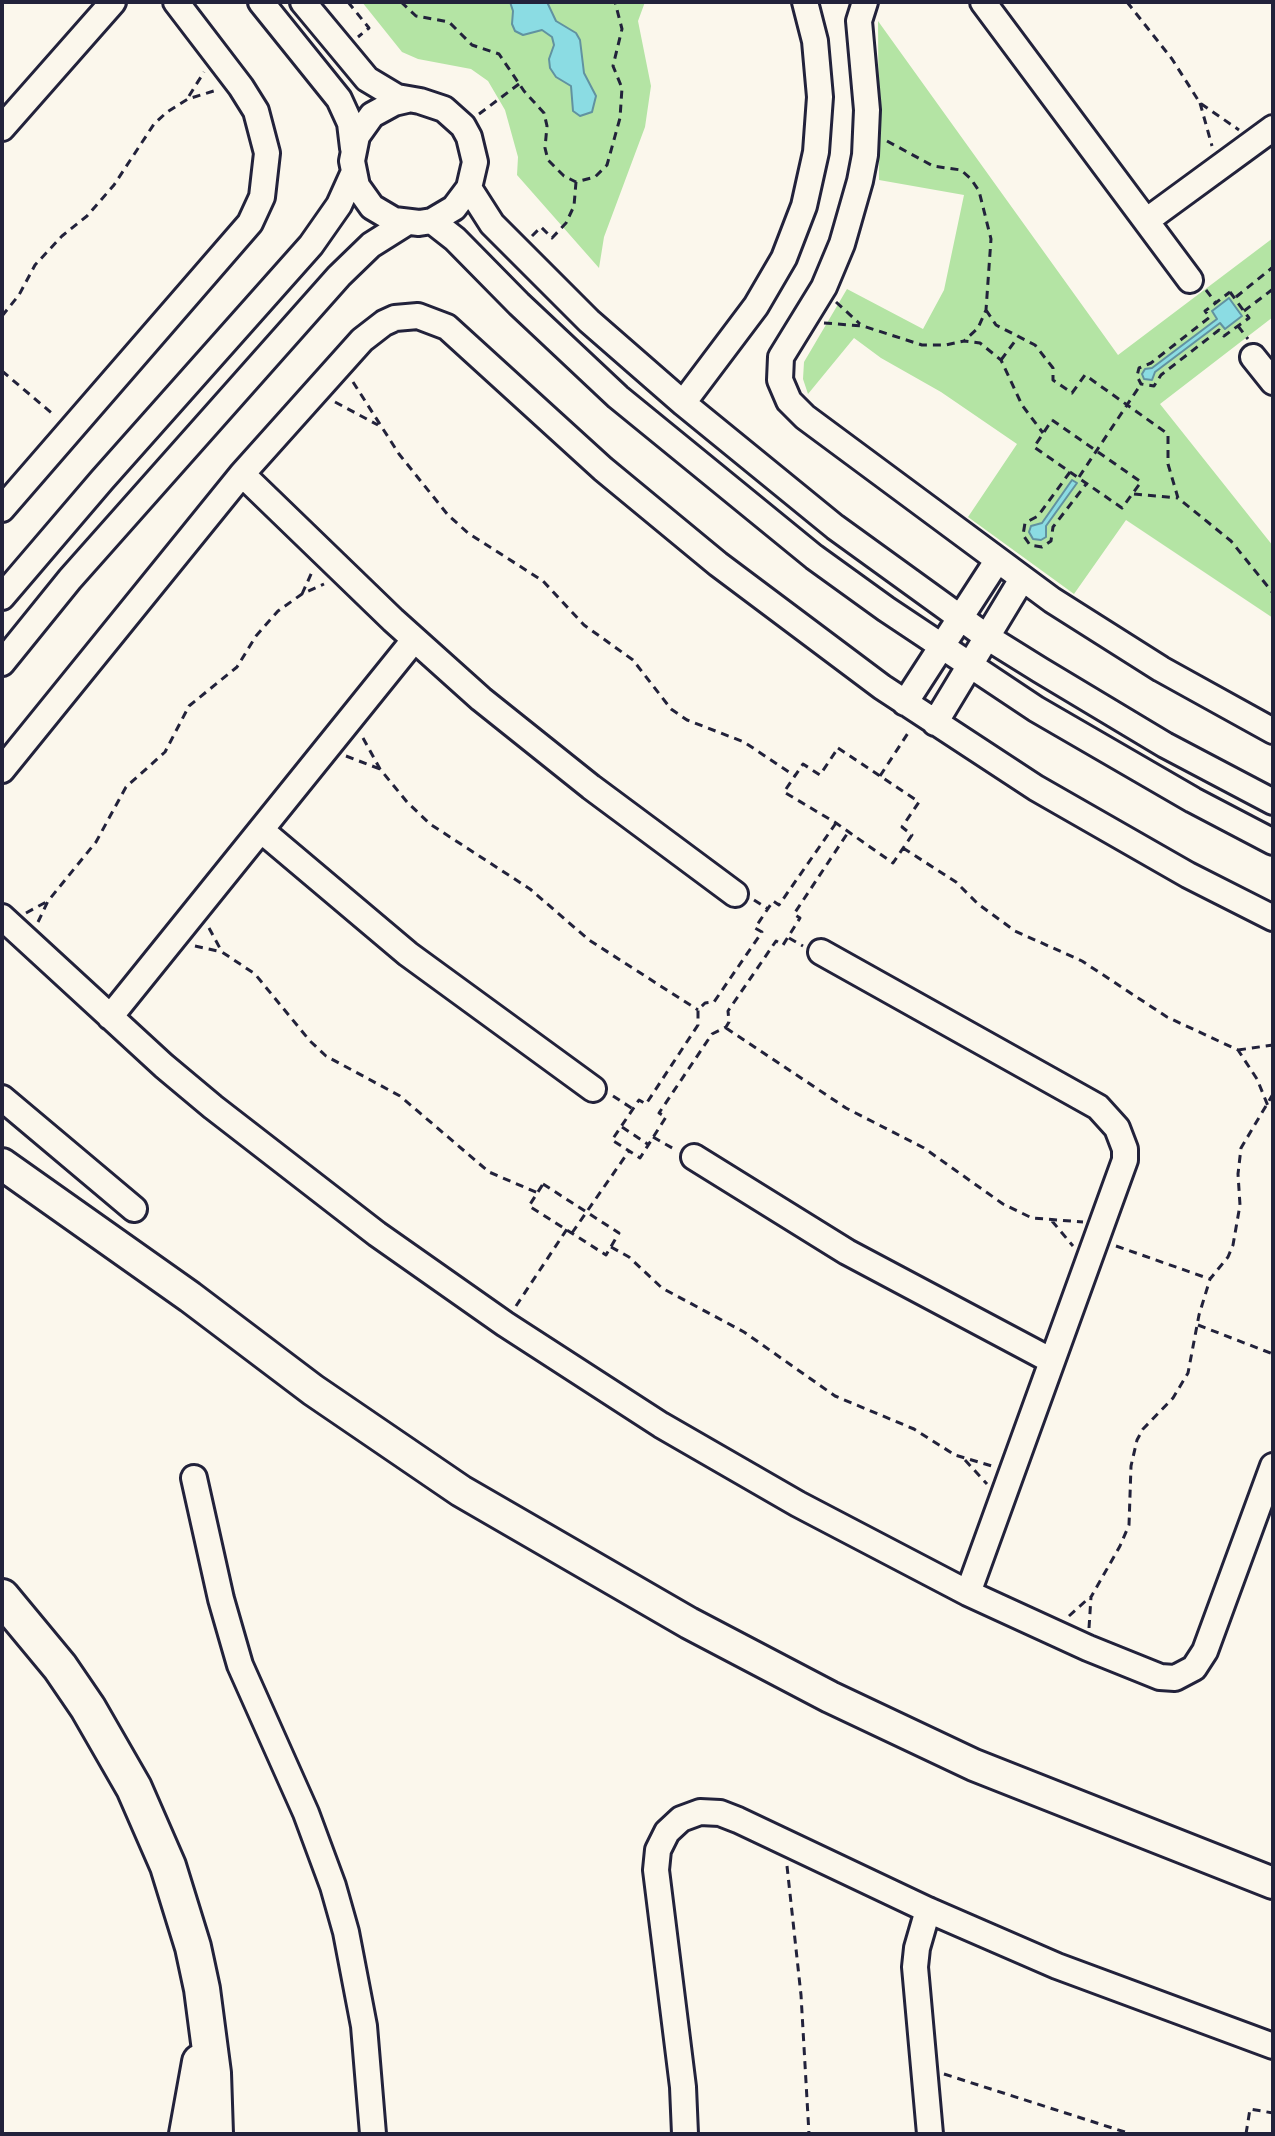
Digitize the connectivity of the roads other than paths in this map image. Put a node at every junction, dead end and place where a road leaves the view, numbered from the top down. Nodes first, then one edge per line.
1 (113, 2) edge
2 (176, 2) edge
3 (261, 2) edge
4 (303, 2) edge
5 (805, 2) edge
6 (865, 2) edge
7 (983, 2) edge
8 (407, 100) junction
9 (2, 128) edge
10 (1264, 134) edge
11 (353, 148) junction
12 (353, 174) junction
13 (469, 188) junction
14 (432, 221) junction
15 (1146, 221) junction
16 (406, 223) junction
17 (1190, 280) dead end
18 (1253, 357) dead end
19 (1273, 382) edge
20 (683, 403) junction
21 (242, 474) junction
22 (2, 509) edge
23 (997, 561) junction
24 (1022, 579) junction
25 (2, 597) edge
26 (961, 618) junction
27 (987, 637) junction
28 (414, 640) junction
29 (941, 647) junction
30 (2, 663) edge
31 (969, 666) junction
32 (921, 713) junction
33 (1273, 731) edge
34 (2, 770) edge
35 (1273, 802) edge
36 (261, 830) junction
37 (1273, 842) edge
38 (735, 894) dead end
39 (2, 917) edge
40 (1273, 918) edge
41 (821, 952) dead end
42 (110, 1017) junction
43 (593, 1089) dead end
44 (2, 1098) edge
45 (694, 1157) dead end
46 (2, 1164) edge
47 (134, 1209) dead end
48 (1052, 1361) junction
49 (1273, 1466) edge
50 (194, 1478) dead end
51 (968, 1593) junction
52 (2, 1597) edge
53 (1273, 1883) edge
54 (928, 1910) junction
55 (209, 2031) junction
56 (1273, 2046) edge
57 (187, 2134) edge
58 (215, 2134) edge
59 (373, 2134) edge
60 (685, 2134) edge
61 (930, 2134) edge

1 - 9 street
2 - 22 street
3 - 11 street
4 - 8 street
5 - 20 street
6 - 23 street
7 - 15 street
8 - 11 street
8 - 13 street
10 - 15 street
11 - 12 street
12 - 16 street
12 - 25 street
13 - 14 street
13 - 20 street
14 - 16 street
14 - 29 street
15 - 17 street
16 - 30 street
18 - 19 street
20 - 26 street
21 - 28 street
21 - 32 street
21 - 34 street
23 - 24 street
23 - 26 street
24 - 27 street
24 - 33 street
26 - 27 street
26 - 29 street
27 - 31 street
27 - 35 street
28 - 36 street
28 - 38 street
29 - 31 street
29 - 32 street
31 - 32 street
31 - 37 street
32 - 40 street
36 - 42 street
36 - 43 street
39 - 42 street
41 - 48 street
42 - 51 street
44 - 47 street
45 - 48 street
46 - 53 main road
48 - 51 street
49 - 51 street
50 - 59 street
52 - 55 highway
54 - 56 street
54 - 60 street
54 - 61 street
55 - 57 highway
55 - 58 highway

